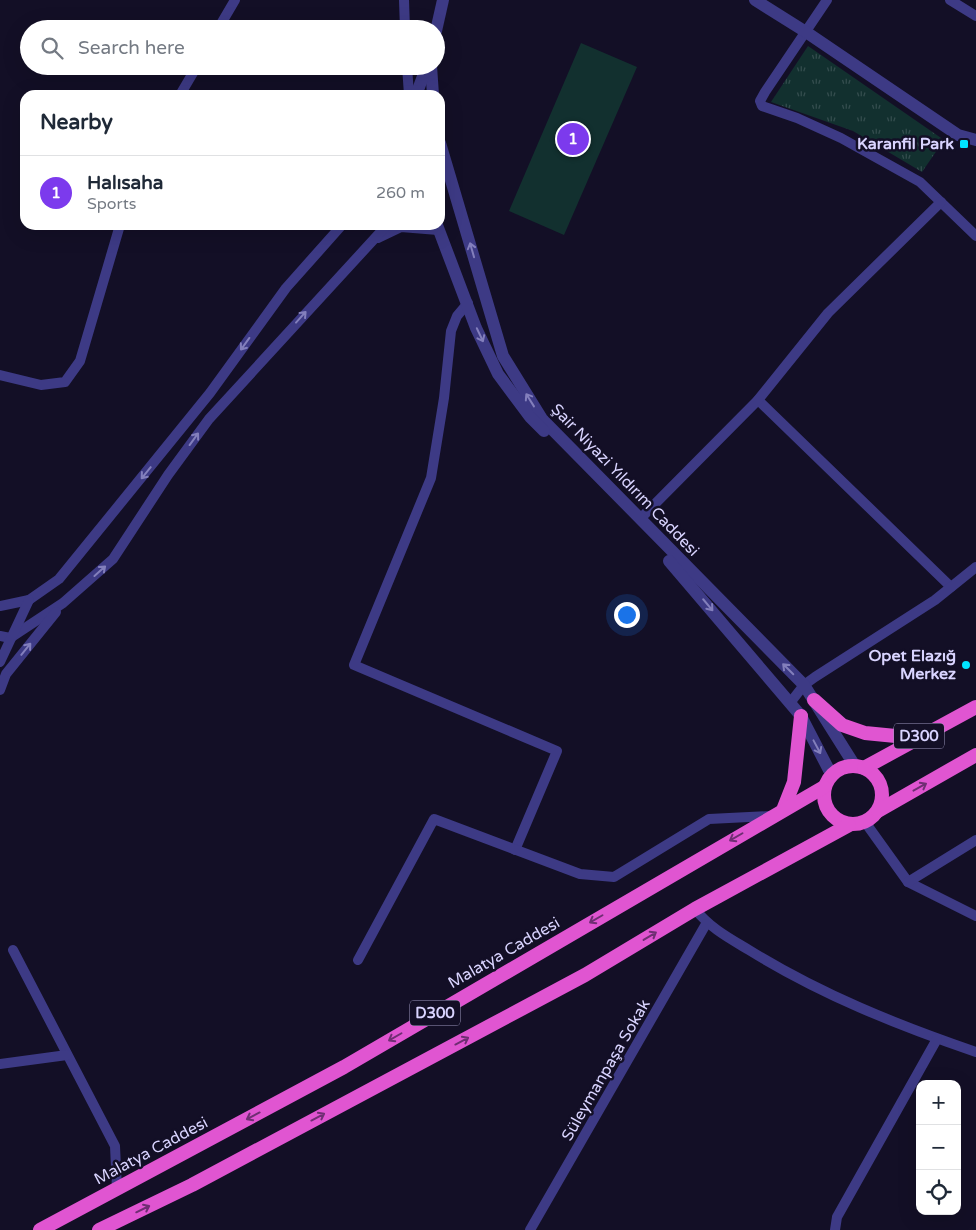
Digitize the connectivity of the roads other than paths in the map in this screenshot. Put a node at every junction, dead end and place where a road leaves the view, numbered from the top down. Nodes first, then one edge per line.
1 (235, 0) edge
2 (404, 0) edge
3 (444, 0) edge
4 (755, 0) edge
5 (828, 0) edge
6 (957, 2) edge
7 (976, 16) edge
8 (223, 20) edge
9 (405, 20) edge
10 (439, 20) edge
11 (806, 32) junction
12 (192, 75) edge
13 (408, 75) edge
14 (424, 75) edge
15 (432, 75) edge
16 (183, 90) edge
17 (409, 90) edge
18 (418, 90) edge
19 (433, 90) edge
20 (976, 140) edge
21 (446, 181) edge
22 (941, 202) junction
23 (119, 230) edge
24 (338, 230) edge
25 (382, 230) edge
26 (396, 230) edge
27 (438, 230) edge
28 (976, 236) edge
29 (372, 240) junction
30 (468, 303) junction
31 (0, 375) edge
32 (758, 400) junction
33 (640, 520) junction
34 (976, 567) edge
35 (951, 587) junction
36 (29, 600) junction
37 (63, 603) junction
38 (0, 606) edge
39 (5, 637) edge
40 (0, 662) edge
41 (804, 685) junction
42 (0, 690) edge
43 (814, 700) junction
44 (790, 703) junction
45 (976, 707) edge
46 (801, 716) junction
47 (916, 738) junction
48 (976, 755) edge
49 (859, 767) junction
50 (831, 774) junction
51 (824, 787) junction
52 (878, 811) junction
53 (778, 813) junction
54 (865, 822) junction
55 (848, 824) junction
56 (976, 840) edge
57 (515, 850) junction
58 (908, 882) junction
59 (695, 910) junction
60 (976, 916) edge
61 (706, 924) junction
62 (13, 950) dead end
63 (358, 960) dead end
64 (937, 1039) junction
65 (976, 1052) edge
66 (67, 1054) junction
67 (0, 1064) edge
68 (117, 1189) junction
69 (40, 1230) edge
70 (99, 1230) edge
71 (530, 1230) edge
72 (835, 1230) edge

1 - 8 street
2 - 9 street
3 - 10 street
4 - 11 street
5 - 11 street
6 - 7 street
11 - 20 street
11 - 22 street
12 - 16 street
13 - 17 street
14 - 18 street
15 - 19 street
33 -> 21 street, Şair Niyazi Yıldırım Caddesi
22 - 28 street
22 - 32 street
23 - 31 street
24 -> 36 street
25 - 29 street
26 - 29 street
27 - 30 street
37 -> 29 street
30 -> 44 street
30 - 57 street
32 - 33 street
32 - 35 street
41 -> 33 street, Şair Niyazi Yıldırım Caddesi
34 - 35 street
35 - 41 street
36 - 38 street
36 - 39 street
37 - 39 street
42 -> 37 street
39 - 40 street
41 - 43 street, Şair Niyazi Yıldırım Caddesi
41 - 44 street
43 - 47 highway
43 - 49 street, Şair Niyazi Yıldırım Caddesi
44 - 46 street
45 - 47 highway, D300
46 -> 50 street
46 - 53 highway
47 - 49 highway, D300
52 -> 48 highway, D300
49 - 50 highway
49 - 52 highway
50 - 51 highway
51 - 53 highway, Malatya Caddesi / D300
51 - 55 highway
52 - 54 highway
53 - 57 street
53 -> 68 highway, Malatya Caddesi / D300
54 - 55 highway
54 - 58 street
55 - 59 highway, D300
56 - 58 street
57 - 63 street
58 - 60 street
59 - 61 street
70 -> 59 highway, D300
61 - 64 street
61 - 71 street, Süleymanpaşa Sokak
62 - 66 street
64 - 65 street
64 - 72 street
66 - 67 street
66 - 68 street
68 - 69 highway, Malatya Caddesi / D300

